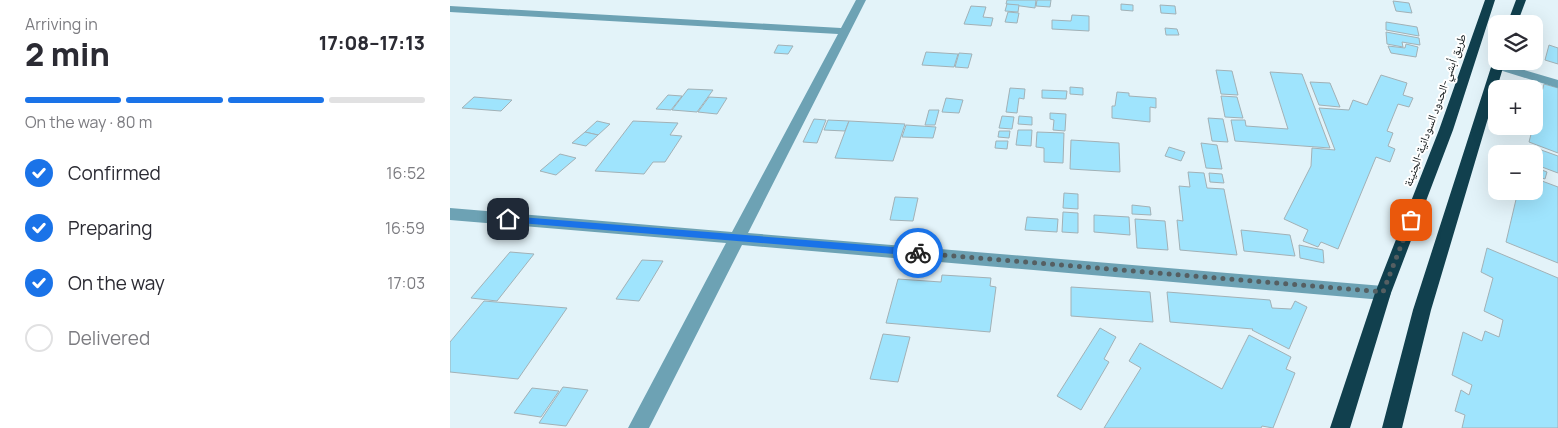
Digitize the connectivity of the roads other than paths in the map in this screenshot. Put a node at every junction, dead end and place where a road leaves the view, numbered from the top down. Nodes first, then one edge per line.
1 (861, 0) edge
2 (1490, 0) edge
3 (1521, 0) edge
4 (450, 9) edge
5 (1515, 15) edge
6 (845, 31) junction
7 (1496, 70) edge
8 (1516, 70) edge
9 (1558, 84) edge
10 (450, 214) edge
11 (738, 238) junction
12 (1383, 292) junction
13 (638, 428) edge
14 (1340, 428) edge
15 (1392, 428) edge

1 - 6 street
2 - 12 highway, طريق أبشي-الحدود السودانية-الجنينة
3 - 5 highway
4 - 6 street
6 - 11 street
7 - 15 highway
8 - 9 street
10 - 11 street
11 - 12 street
11 - 13 street
12 - 14 highway, طريق أبشي-الحدود السودانية-الجنينة

